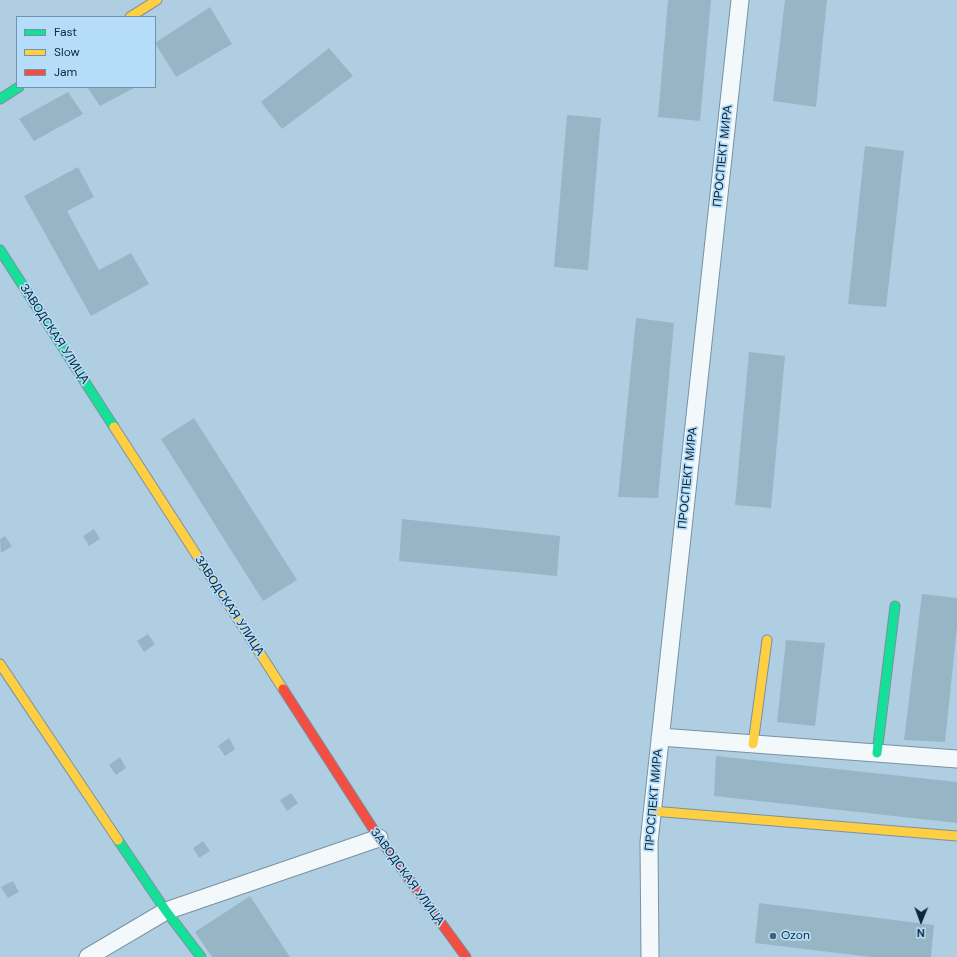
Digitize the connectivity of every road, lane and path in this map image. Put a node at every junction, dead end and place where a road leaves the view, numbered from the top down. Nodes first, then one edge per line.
1 (156, 0) edge
2 (740, 0) edge
3 (132, 16) edge
4 (17, 88) edge
5 (0, 99) edge
6 (0, 250) edge
7 (895, 606) dead end
8 (767, 640) dead end
9 (0, 664) edge
10 (660, 737) junction
11 (753, 744) junction
12 (877, 753) junction
13 (957, 759) edge
14 (652, 811) junction
15 (957, 836) edge
16 (379, 838) junction
17 (166, 911) junction
18 (88, 957) edge
19 (201, 957) edge
20 (466, 957) edge
21 (650, 957) edge

1 - 3 street
2 - 10 street, ПРОСПЕКТ МИРА
4 - 5 street
6 - 16 street, ЗАВОДСКАЯ УЛИЦА
7 - 12 street
8 - 11 street
9 - 17 street
10 - 11 street
10 - 14 street, ПРОСПЕКТ МИРА
11 - 12 street
12 - 13 street
14 - 15 street
14 - 21 street, ПРОСПЕКТ МИРА
16 - 17 street
16 - 20 street, ЗАВОДСКАЯ УЛИЦА
17 - 18 street
17 - 19 street

